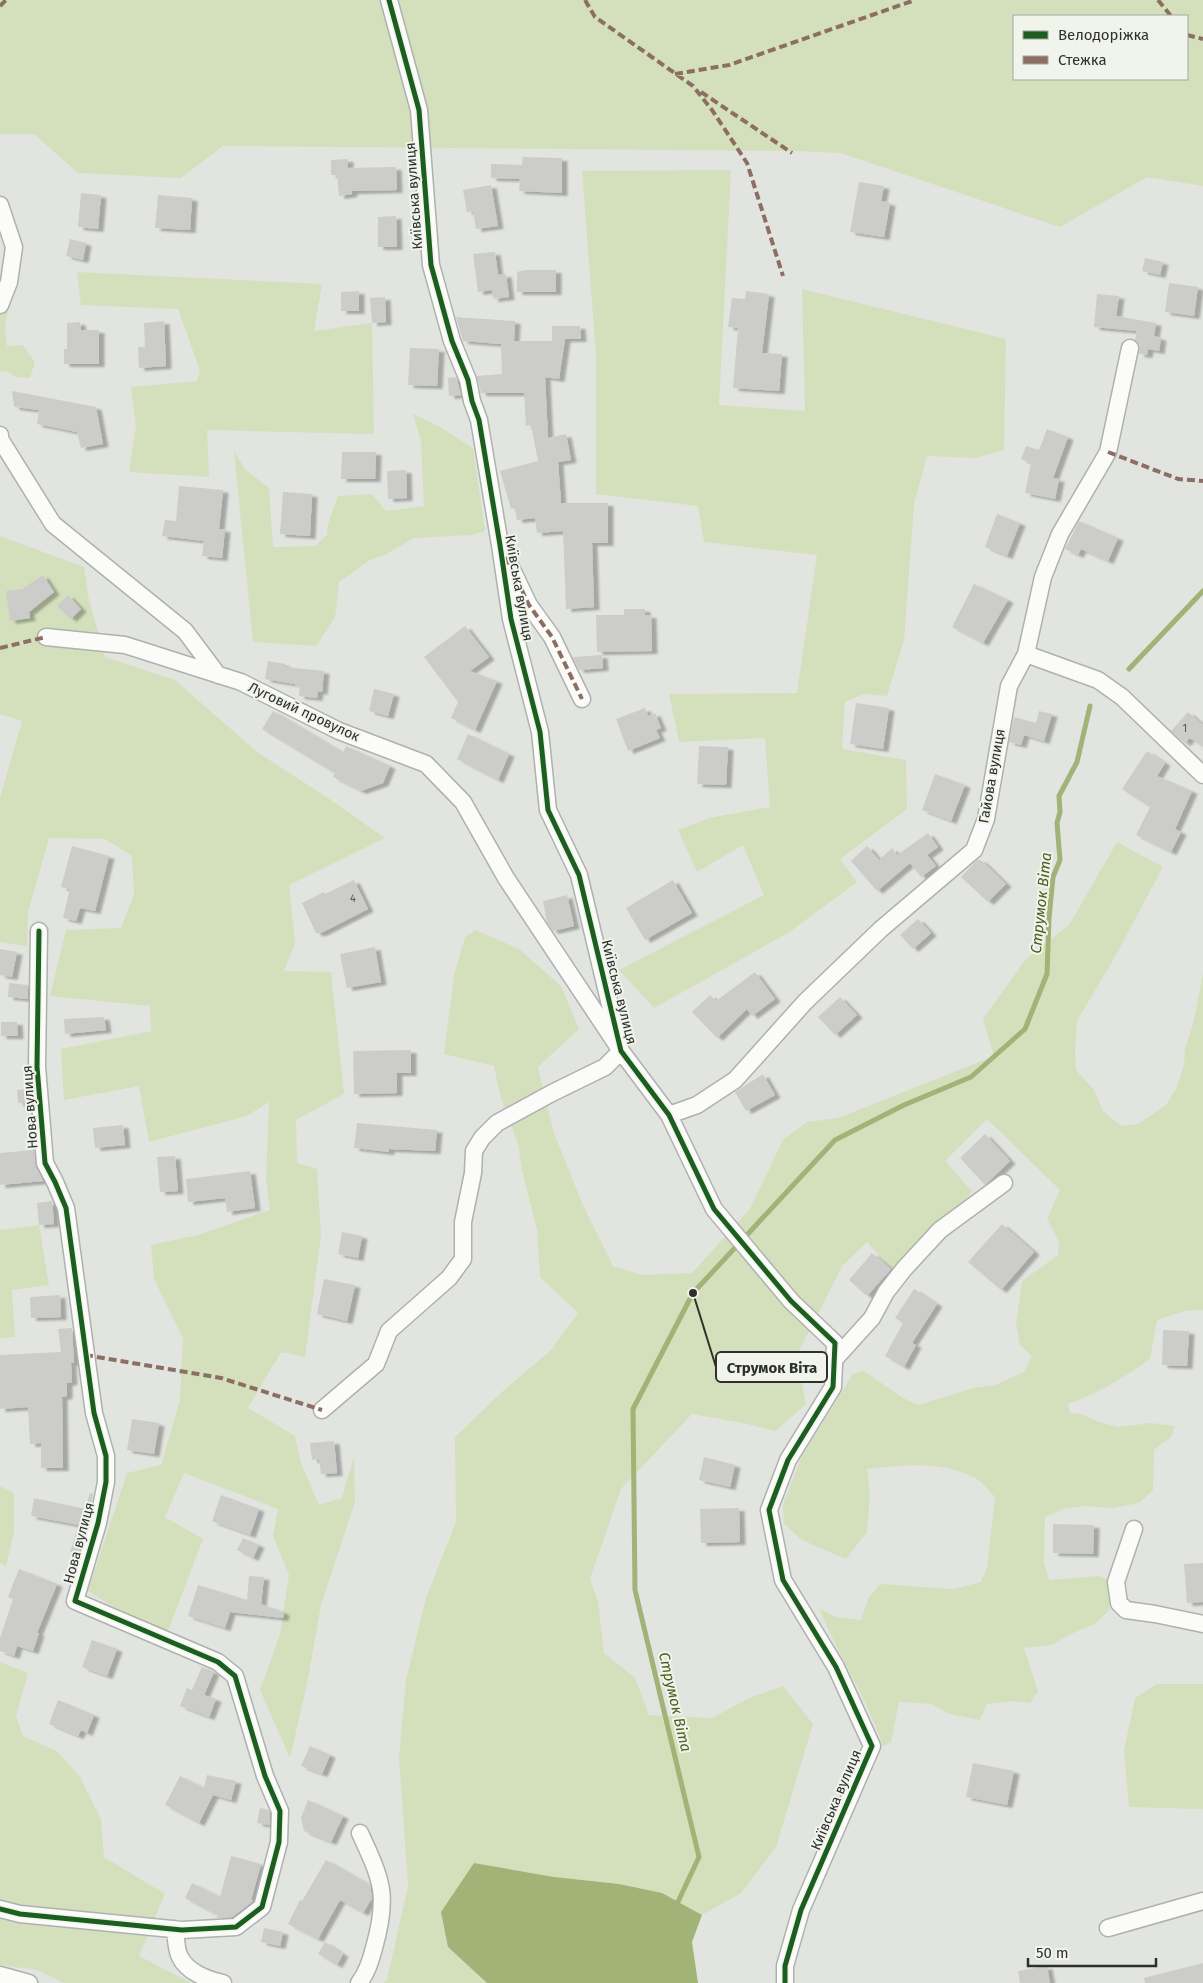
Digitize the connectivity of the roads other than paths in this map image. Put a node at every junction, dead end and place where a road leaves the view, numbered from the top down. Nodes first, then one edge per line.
1 (389, 0) edge
2 (0, 206) edge
3 (0, 305) edge
4 (1130, 348) dead end
5 (0, 436) edge
6 (500, 545) junction
7 (46, 637) dead end
8 (1026, 654) junction
9 (218, 675) junction
10 (582, 699) dead end
11 (1203, 776) edge
12 (39, 931) dead end
13 (621, 1051) junction
14 (669, 1115) junction
15 (1004, 1183) dead end
16 (834, 1360) junction
17 (322, 1410) dead end
18 (1134, 1530) dead end
19 (1203, 1624) edge
20 (360, 1833) dead end
21 (1203, 1901) edge
22 (0, 1909) edge
23 (1108, 1928) dead end
24 (175, 1930) junction
25 (0, 1975) edge
26 (29, 1983) edge
27 (223, 1983) edge
28 (359, 1983) edge
29 (785, 1983) edge

1 - 6 street, Київська вулиця
2 - 3 street
4 - 8 street, Гайова вулиця
5 - 9 street
6 - 10 street
6 - 13 street, Київська вулиця
7 - 9 street, Луговий провулок
8 - 11 street
8 - 14 street, Гайова вулиця
9 - 13 street, Луговий провулок
12 - 24 street, Нова вулиця
13 - 14 street, Київська вулиця
13 - 17 street
14 - 16 street, Київська вулиця
15 - 16 street
16 - 29 street, Київська вулиця
18 - 19 street
20 - 28 street
21 - 23 street
22 - 24 street, Нова вулиця
24 - 27 street
25 - 26 street

